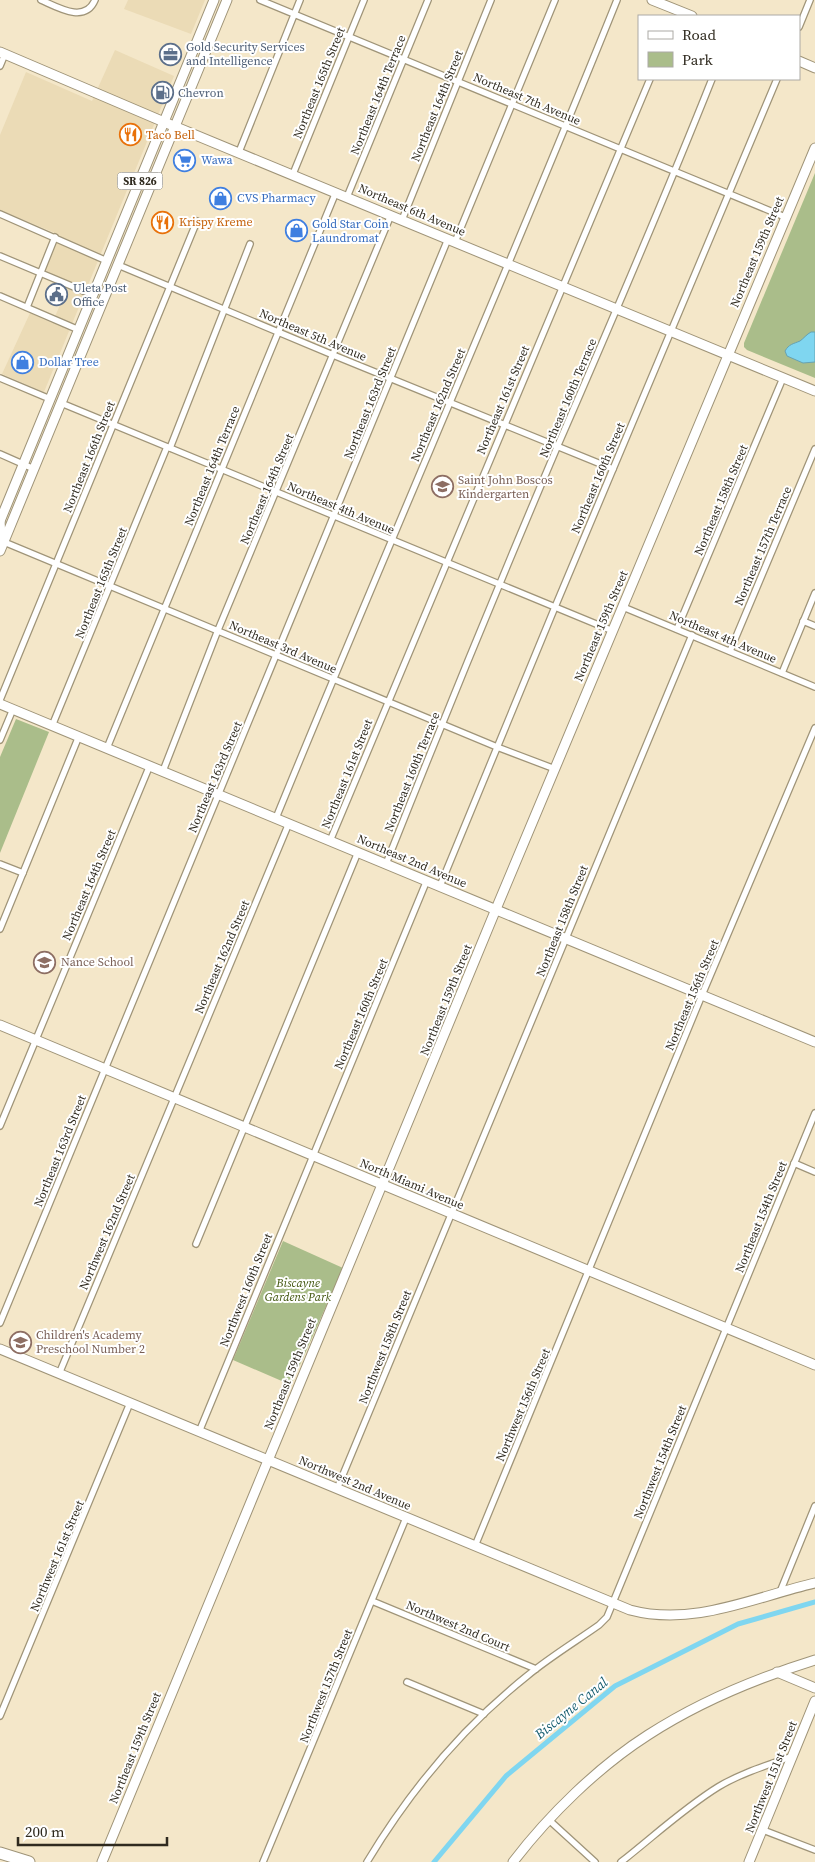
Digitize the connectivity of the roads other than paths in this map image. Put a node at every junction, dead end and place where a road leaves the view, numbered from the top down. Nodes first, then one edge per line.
1 (40, 0) edge
2 (214, 0) edge
3 (223, 0) edge
4 (227, 0) edge
5 (260, 0) edge
6 (300, 0) edge
7 (364, 0) edge
8 (428, 0) edge
9 (491, 0) edge
10 (555, 0) edge
11 (618, 0) edge
12 (652, 0) edge
13 (810, 0) edge
14 (94, 2) edge
15 (222, 12) junction
16 (676, 13) edge
17 (294, 14) junction
18 (800, 25) edge
19 (349, 36) junction
20 (2, 53) edge
21 (404, 59) junction
22 (800, 61) edge
23 (0, 66) edge
24 (815, 68) edge
25 (650, 80) edge
26 (712, 80) edge
27 (777, 80) edge
28 (458, 81) junction
29 (512, 104) junction
30 (164, 122) junction
31 (175, 126) junction
32 (566, 126) junction
33 (621, 148) junction
34 (815, 148) edge
35 (239, 152) junction
36 (675, 172) junction
37 (293, 174) junction
38 (336, 192) junction
39 (729, 194) junction
40 (347, 197) junction
41 (0, 215) edge
42 (391, 215) junction
43 (785, 217) junction
44 (402, 220) junction
45 (196, 221) dead end
46 (55, 238) junction
47 (452, 240) junction
48 (250, 244) dead end
49 (114, 245) junction
50 (0, 256) edge
51 (107, 261) junction
52 (509, 264) junction
53 (118, 265) junction
54 (41, 273) junction
55 (111, 281) junction
56 (170, 286) junction
57 (563, 286) junction
58 (93, 295) junction
59 (0, 296) edge
60 (27, 307) junction
61 (225, 309) junction
62 (618, 309) junction
63 (79, 330) junction
64 (278, 331) junction
65 (671, 331) junction
66 (333, 355) junction
67 (728, 355) junction
68 (0, 378) edge
69 (783, 378) junction
70 (391, 379) junction
71 (56, 384) junction
72 (815, 391) edge
73 (50, 399) junction
74 (61, 403) junction
75 (449, 403) junction
76 (53, 422) junction
77 (113, 425) junction
78 (504, 425) junction
79 (558, 446) junction
80 (169, 448) junction
81 (815, 449) edge
82 (0, 454) edge
83 (24, 464) junction
84 (34, 468) junction
85 (613, 468) junction
86 (222, 470) junction
87 (276, 492) junction
88 (334, 516) junction
89 (0, 521) edge
90 (392, 540) junction
91 (4, 542) junction
92 (0, 551) edge
93 (446, 562) junction
94 (56, 564) junction
95 (500, 585) junction
96 (110, 586) junction
97 (815, 593) edge
98 (555, 607) junction
99 (623, 607) junction
100 (165, 608) junction
101 (803, 621) junction
102 (815, 626) edge
103 (677, 629) junction
104 (218, 630) junction
105 (613, 631) junction
106 (692, 635) junction
107 (730, 651) junction
108 (278, 655) junction
109 (782, 673) junction
110 (333, 678) junction
111 (815, 687) edge
112 (0, 700) edge
113 (388, 701) junction
114 (0, 704) edge
115 (13, 709) junction
116 (442, 724) junction
117 (52, 726) junction
118 (815, 728) edge
119 (79, 736) junction
120 (0, 740) edge
121 (497, 747) junction
122 (107, 748) junction
123 (150, 765) junction
124 (555, 769) junction
125 (163, 771) junction
126 (219, 794) junction
127 (276, 818) junction
128 (289, 823) junction
129 (330, 840) junction
130 (358, 852) junction
131 (0, 864) edge
132 (386, 864) junction
133 (23, 873) junction
134 (427, 880) junction
135 (440, 886) junction
136 (496, 910) junction
137 (0, 929) edge
138 (565, 938) junction
139 (702, 995) junction
140 (0, 1025) edge
141 (36, 1040) junction
142 (815, 1042) edge
143 (105, 1069) junction
144 (174, 1098) junction
145 (815, 1113) edge
146 (0, 1126) edge
147 (243, 1127) junction
148 (313, 1156) junction
149 (794, 1164) junction
150 (815, 1172) edge
151 (382, 1185) junction
152 (451, 1214) junction
153 (196, 1244) dead end
154 (588, 1271) junction
155 (0, 1323) edge
156 (726, 1328) junction
157 (0, 1349) edge
158 (815, 1365) edge
159 (59, 1374) junction
160 (130, 1403) junction
161 (199, 1432) junction
162 (268, 1460) junction
163 (337, 1489) junction
164 (815, 1506) edge
165 (406, 1518) junction
166 (475, 1546) junction
167 (815, 1583) edge
168 (780, 1592) junction
169 (372, 1601) junction
170 (613, 1604) junction
171 (815, 1660) edge
172 (536, 1669) junction
173 (777, 1672) junction
174 (407, 1682) dead end
175 (815, 1688) edge
176 (815, 1701) edge
177 (484, 1714) junction
178 (0, 1716) edge
179 (793, 1756) junction
180 (549, 1820) junction
181 (763, 1830) junction
182 (815, 1850) edge
183 (0, 1853) edge
184 (29, 1862) edge
185 (102, 1862) edge
186 (263, 1862) edge
187 (367, 1862) edge
188 (512, 1862) edge
189 (595, 1862) edge
190 (621, 1862) edge
191 (749, 1862) edge

1 - 14 street
2 - 30 street, SR 826
3 - 15 street
4 - 15 street, SR 826
5 - 17 street, Northeast 7th Avenue
6 - 17 street
7 - 19 street, Northeast 165th Street
8 - 21 street, Northeast 164th Terrace
9 - 28 street, Northeast 164th Street
10 - 29 street, Northeast 163rd Street
11 - 32 street, Northeast 162nd Street
12 - 16 street
13 - 18 street
15 - 31 street, SR 826
17 - 19 street, Northeast 7th Avenue
17 - 35 street
19 - 21 street, Northeast 7th Avenue
19 - 37 street, Northeast 165th Street
20 - 23 street
20 - 30 street, Northeast 6th Avenue
21 - 28 street, Northeast 7th Avenue
21 - 40 street, Northeast 164th Terrace
22 - 24 street
25 - 33 street, Northeast 161st Street
26 - 36 street, Northeast 160th Terrace
27 - 39 street, Northeast 160th Street
28 - 29 street, Northeast 7th Avenue
28 - 44 street, Northeast 164th Street
29 - 32 street, Northeast 7th Avenue
29 - 47 street, Northeast 163rd Street
30 - 31 street, Northeast 6th Avenue
30 - 49 street, SR 826
31 - 35 street, Northeast 6th Avenue
31 - 53 street, SR 826
32 - 33 street, Northeast 7th Avenue
32 - 52 street, Northeast 162nd Street
33 - 36 street, Northeast 7th Avenue
33 - 57 street, Northeast 161st Street
34 - 43 street, Northeast 159th Street
35 - 37 street, Northeast 6th Avenue
36 - 39 street, Northeast 7th Avenue
36 - 62 street, Northeast 160th Terrace
37 - 38 street, Northeast 6th Avenue
38 - 40 street, Northeast 6th Avenue
38 - 64 street, Northeast 164th Terrace
39 - 43 street, Northeast 7th Avenue
39 - 65 street, Northeast 160th Street
40 - 42 street, Northeast 6th Avenue
41 - 46 street
42 - 44 street, Northeast 6th Avenue
42 - 66 street, Northeast 164th Street
43 - 67 street, Northeast 159th Street
44 - 47 street, Northeast 6th Avenue
45 - 56 street, Northeast 166th Street
46 - 51 street
46 - 54 street
47 - 52 street, Northeast 6th Avenue
47 - 70 street, Northeast 163rd Street
48 - 61 street, Northeast 165th Street
49 - 51 street, SR 826
49 - 53 street
50 - 54 street
51 - 55 street
51 - 58 street, SR 826
52 - 57 street, Northeast 6th Avenue
52 - 75 street, Northeast 162nd Street
53 - 55 street, SR 826
53 - 56 street, Northeast 5th Avenue
54 - 58 street
54 - 60 street
55 - 74 street, SR 826
56 - 61 street, Northeast 5th Avenue
56 - 77 street, Northeast 166th Street
57 - 62 street, Northeast 6th Avenue
57 - 78 street, Northeast 161st Street
58 - 63 street, SR 826
59 - 60 street
60 - 63 street
61 - 64 street, Northeast 5th Avenue
61 - 80 street, Northeast 165th Street
62 - 65 street, Northeast 6th Avenue
62 - 79 street, Northeast 160th Terrace
63 - 71 street, SR 826
64 - 66 street, Northeast 5th Avenue
64 - 86 street, Northeast 164th Terrace
65 - 67 street, Northeast 6th Avenue
65 - 85 street, Northeast 160th Street
66 - 70 street, Northeast 5th Avenue
66 - 87 street, Northeast 164th Street
67 - 69 street, Northeast 6th Avenue
67 - 99 street, Northeast 159th Street
68 - 73 street
69 - 72 street, Northeast 6th Avenue
69 - 103 street, Northeast 158th Street
70 - 75 street, Northeast 5th Avenue
70 - 88 street, Northeast 163rd Street
71 - 73 street, SR 826
71 - 74 street
73 - 76 street
73 - 83 street, SR 826
74 - 76 street, SR 826
74 - 77 street, Northeast 4th Avenue
75 - 78 street, Northeast 5th Avenue
75 - 90 street, Northeast 162nd Street
76 - 84 street, SR 826
77 - 80 street, Northeast 4th Avenue
77 - 94 street, Northeast 166th Street
78 - 79 street, Northeast 5th Avenue
78 - 93 street, Northeast 161st Street
79 - 85 street, Northeast 5th Avenue
79 - 95 street, Northeast 160th Terrace
80 - 86 street, Northeast 4th Avenue
80 - 96 street, Northeast 165th Street
81 - 107 street, Northeast 157th Terrace
82 - 83 street
83 - 84 street
83 - 89 street, SR 826
84 - 91 street, SR 826
85 - 98 street, Northeast 160th Street
86 - 87 street, Northeast 4th Avenue
86 - 100 street, Northeast 164th Terrace
87 - 88 street, Northeast 4th Avenue
87 - 104 street, Northeast 164th Street
88 - 90 street, Northeast 4th Avenue
88 - 108 street, Northeast 163rd Street
89 - 91 street
90 - 93 street, Northeast 4th Avenue
90 - 110 street, Northeast 162nd Street
91 - 92 street, SR 826
91 - 94 street, Northeast 3rd Avenue
93 - 95 street, Northeast 4th Avenue
93 - 113 street, Northeast 161st Street
94 - 96 street, Northeast 3rd Avenue
94 - 112 street, Northeast 166th Street
95 - 98 street, Northeast 4th Avenue
95 - 116 street, Northeast 160th Terrace
96 - 100 street, Northeast 3rd Avenue
96 - 117 street, Northeast 165th Street
97 - 101 street
98 - 105 street, Northeast 4th Avenue
98 - 121 street, Northeast 160th Street
99 - 103 street, Northeast 4th Avenue
99 - 105 street, Northeast 159th Street
100 - 104 street, Northeast 3rd Avenue
100 - 122 street, Northeast 164th Terrace
101 - 102 street
101 - 109 street
103 - 106 street, Northeast 4th Avenue
104 - 108 street, Northeast 3rd Avenue
104 - 125 street, Northeast 164th Street
105 - 124 street, Northeast 159th Street
106 - 107 street, Northeast 4th Avenue
106 - 138 street, Northeast 158th Street
107 - 109 street, Northeast 4th Avenue
108 - 110 street, Northeast 3rd Avenue
108 - 126 street, Northeast 163rd Street
109 - 111 street, Northeast 4th Avenue
110 - 113 street, Northeast 3rd Avenue
110 - 127 street, Northeast 162nd Street
113 - 116 street, Northeast 3rd Avenue
113 - 129 street, Northeast 161st Street
114 - 115 street, Northeast 2nd Avenue
115 - 117 street, Northeast 2nd Avenue
115 - 120 street
116 - 121 street, Northeast 3rd Avenue
116 - 132 street, Northeast 160th Terrace
117 - 119 street, Northeast 2nd Avenue
118 - 139 street, Northeast 156th Street
119 - 122 street, Northeast 2nd Avenue
119 - 133 street
121 - 124 street, Northeast 3rd Avenue
121 - 135 street, Northeast 160th Street
122 - 123 street, Northeast 2nd Avenue
123 - 125 street, Northeast 2nd Avenue
123 - 141 street, Northeast 164th Street
124 - 136 street, Northeast 159th Street
125 - 126 street, Northeast 2nd Avenue
126 - 127 street, Northeast 2nd Avenue
126 - 143 street, Northeast 163rd Street
127 - 128 street, Northeast 2nd Avenue
128 - 129 street, Northeast 2nd Avenue
128 - 144 street, Northeast 162nd Street
129 - 130 street, Northeast 2nd Avenue
130 - 132 street, Northeast 2nd Avenue
130 - 147 street
131 - 133 street
132 - 134 street, Northeast 2nd Avenue
133 - 137 street
134 - 135 street, Northeast 2nd Avenue
134 - 148 street, Northeast 160th Street
135 - 136 street, Northeast 2nd Avenue
136 - 138 street, Northeast 2nd Avenue
136 - 151 street, Northeast 159th Street
138 - 139 street, Northeast 2nd Avenue
138 - 152 street, Northeast 158th Street
139 - 142 street, Northeast 2nd Avenue
139 - 154 street, Northeast 156th Street
140 - 141 street, North Miami Avenue
141 - 143 street, North Miami Avenue
141 - 146 street, Northeast 164th Street
143 - 144 street, North Miami Avenue
143 - 155 street, Northeast 163rd Street
144 - 147 street, North Miami Avenue
144 - 159 street, Northwest 162nd Street
145 - 149 street, Northeast 154th Street
147 - 148 street, North Miami Avenue
147 - 153 street
148 - 151 street, North Miami Avenue
148 - 161 street, Northwest 160th Street
149 - 150 street
149 - 156 street, Northeast 154th Street
151 - 152 street, North Miami Avenue
151 - 162 street, Northeast 159th Street
152 - 154 street, North Miami Avenue
152 - 163 street, Northwest 158th Street
154 - 156 street, North Miami Avenue
154 - 166 street, Northwest 156th Street
156 - 158 street, North Miami Avenue
156 - 170 street, Northwest 154th Street
157 - 159 street, Northwest 2nd Avenue
159 - 160 street, Northwest 2nd Avenue
160 - 161 street, Northwest 2nd Avenue
160 - 178 street, Northwest 161st Street
161 - 162 street, Northwest 2nd Avenue
162 - 163 street, Northwest 2nd Avenue
162 - 185 street, Northeast 159th Street
163 - 165 street, Northwest 2nd Avenue
164 - 168 street
165 - 166 street, Northwest 2nd Avenue
165 - 169 street, Northwest 157th Street
166 - 170 street, Northwest 2nd Avenue
167 - 168 street, Northwest 2nd Avenue
168 - 170 street, Northwest 2nd Avenue
169 - 172 street, Northwest 2nd Court
169 - 186 street, Northwest 157th Street
170 - 172 street, Northwest 154th Street
171 - 173 street
172 - 177 street, Northwest 154th Street
173 - 175 street
173 - 180 street
174 - 177 street
176 - 179 street, Northwest 151st Street
177 - 187 street, Northwest 154th Street
179 - 181 street, Northwest 151st Street
179 - 190 street
180 - 188 street
180 - 189 street
181 - 182 street
181 - 191 street, Northwest 151st Street
183 - 184 highway

